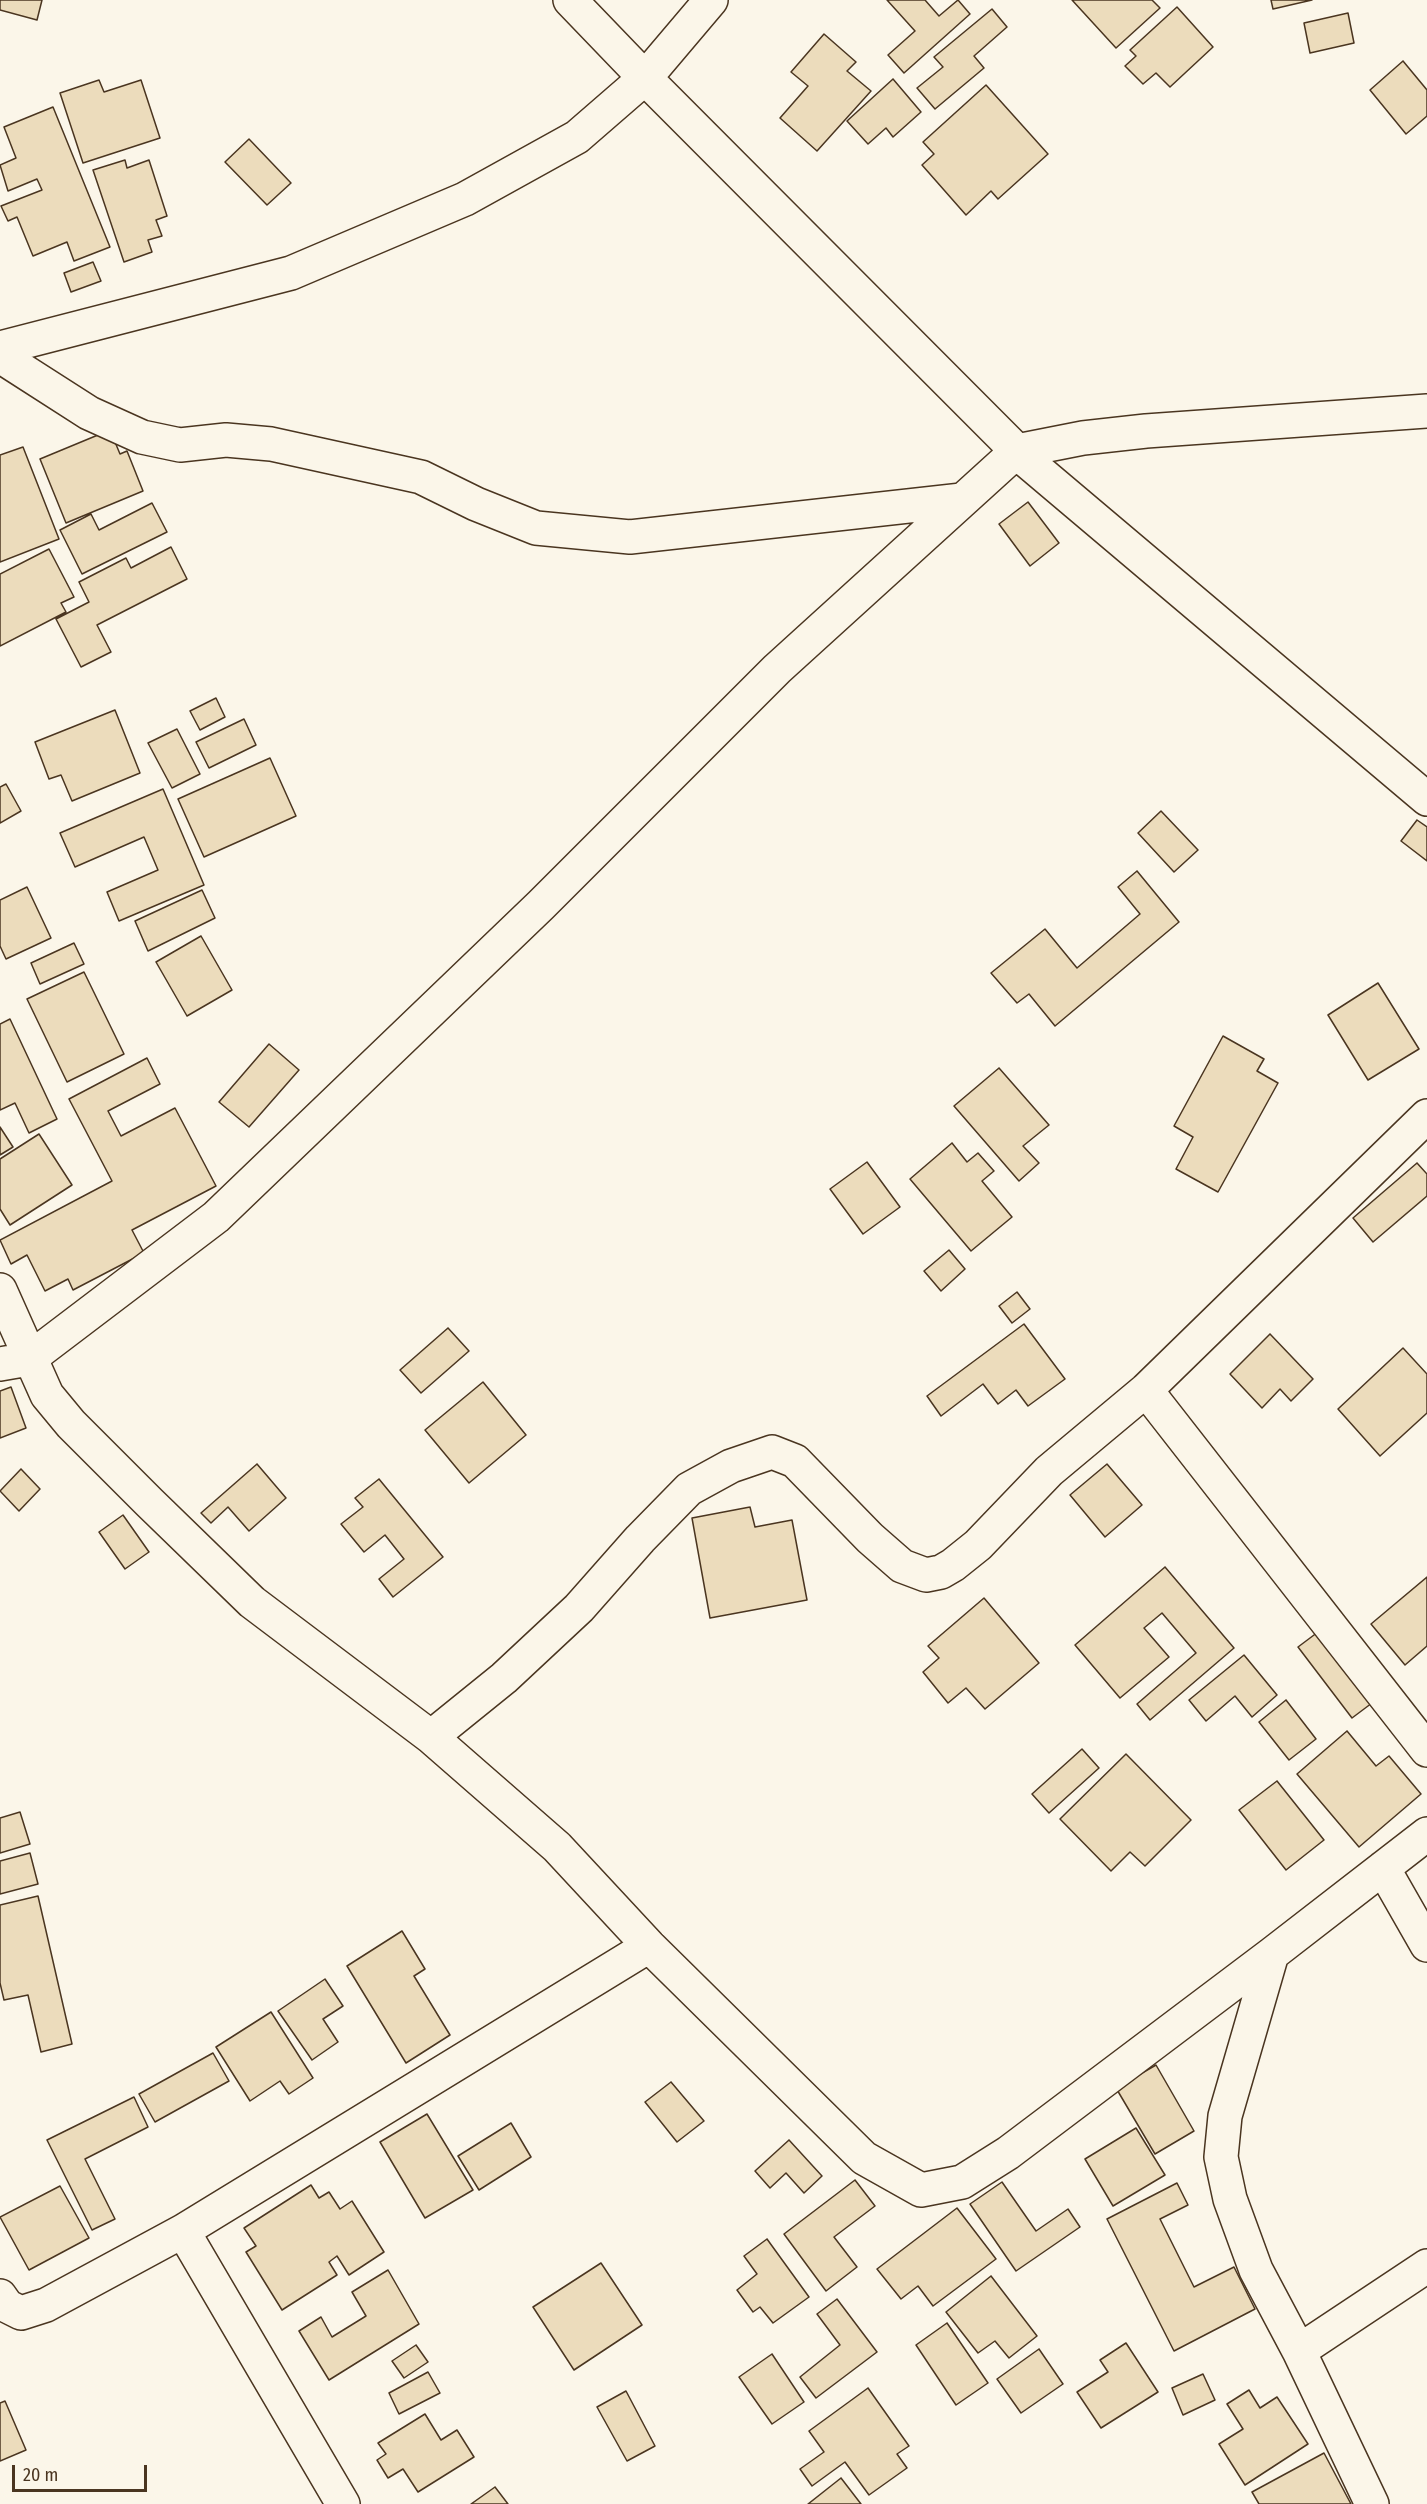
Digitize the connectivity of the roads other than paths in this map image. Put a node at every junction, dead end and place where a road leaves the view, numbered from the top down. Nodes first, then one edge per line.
1 (570, 0) edge
2 (711, 0) edge
3 (645, 78) junction
4 (0, 348) edge
5 (0, 356) edge
6 (1427, 411) edge
7 (1017, 451) junction
8 (962, 500) junction
9 (1427, 799) edge
10 (1427, 1116) edge
11 (0, 1290) edge
12 (15, 1362) edge
13 (1146, 1389) junction
14 (431, 1737) junction
15 (1427, 1750) edge
16 (1427, 1834) edge
17 (1383, 1868) junction
18 (1427, 1945) edge
19 (650, 1946) junction
20 (1272, 1954) junction
21 (183, 2230) junction
22 (1427, 2266) edge
23 (0, 2296) edge
24 (1299, 2351) junction
25 (343, 2504) edge
26 (1372, 2504) edge

1 - 3 street
2 - 3 street
3 - 4 street
3 - 7 street
5 - 8 street
6 - 7 street
7 - 8 street
7 - 9 street
8 - 12 street
10 - 13 street
11 - 12 street
12 - 14 street
13 - 14 street
13 - 15 street
14 - 19 street
16 - 17 street
17 - 18 street
17 - 20 street
19 - 20 street
19 - 21 street
20 - 24 street
21 - 23 street
21 - 25 street
22 - 24 street
24 - 26 street

